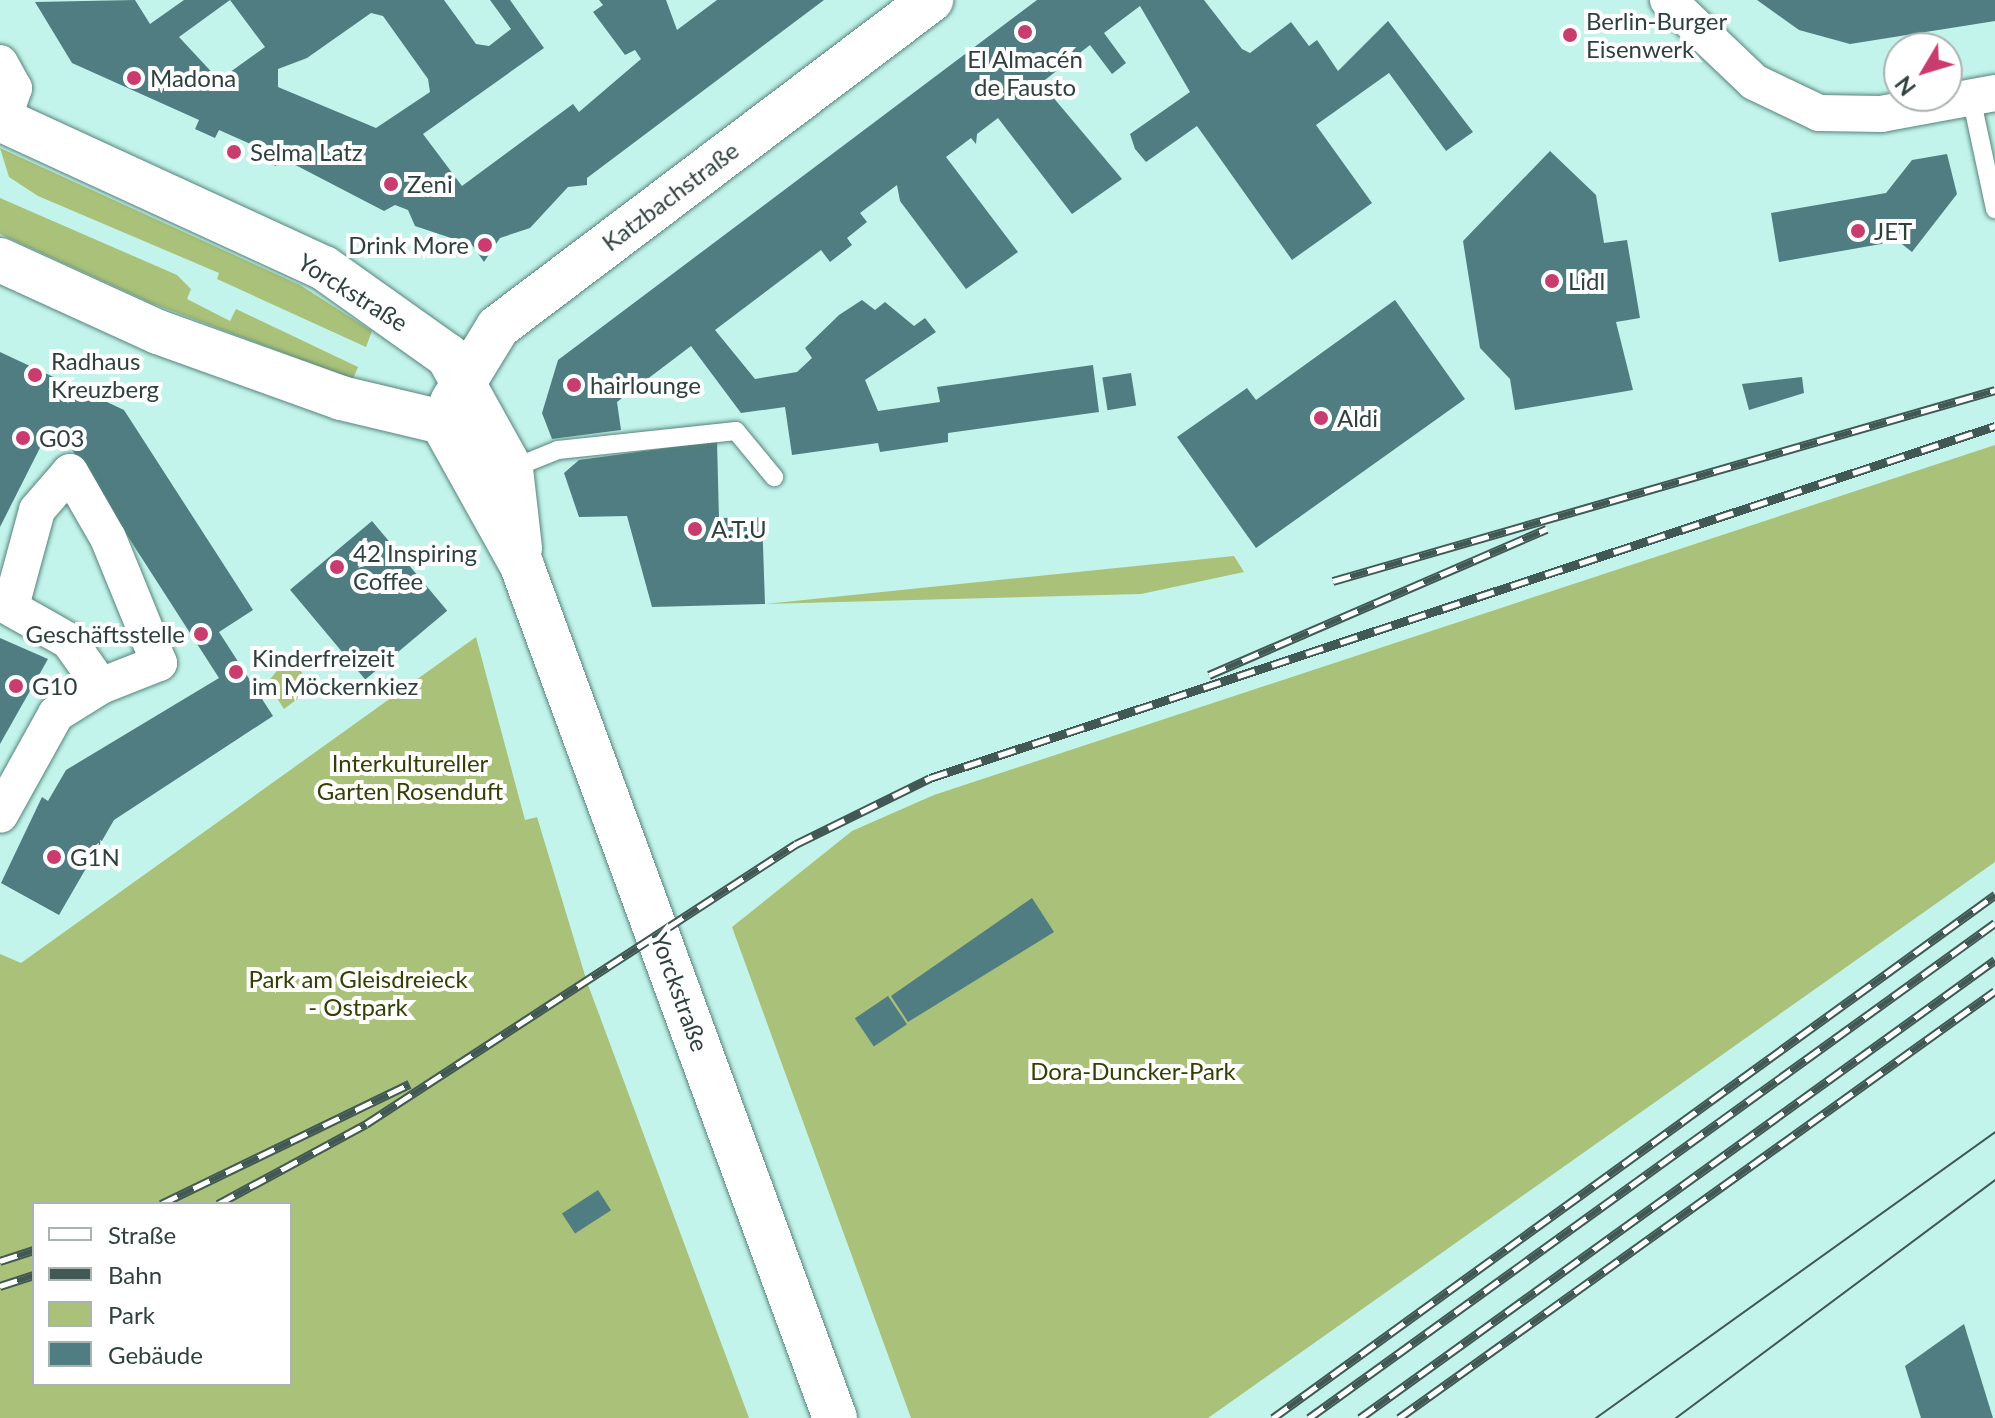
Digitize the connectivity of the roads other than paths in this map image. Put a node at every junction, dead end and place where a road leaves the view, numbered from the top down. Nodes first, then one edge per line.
1 (931, 0) edge
2 (1668, 0) edge
3 (0, 63) edge
4 (1983, 95) edge
5 (2, 119) edge
6 (1995, 209) edge
7 (0, 260) edge
8 (464, 379) junction
9 (442, 422) junction
10 (511, 469) junction
11 (774, 477) dead end
12 (522, 566) junction
13 (5, 604) edge
14 (101, 686) junction
15 (0, 815) edge
16 (835, 1418) edge

1 - 8 main road, Katzbachstraße
2 - 4 street
3 - 5 street, Yorckstraße
4 - 6 lane
5 - 8 main road, Yorckstraße
7 - 9 main road
8 - 9 main road, Katzbachstraße
8 - 10 main road, Yorckstraße
9 - 12 main road, Yorckstraße
10 - 11 lane
10 - 12 main road, Yorckstraße
12 - 16 main road, Yorckstraße
13 - 14 street
13 - 14 street
14 - 15 street

